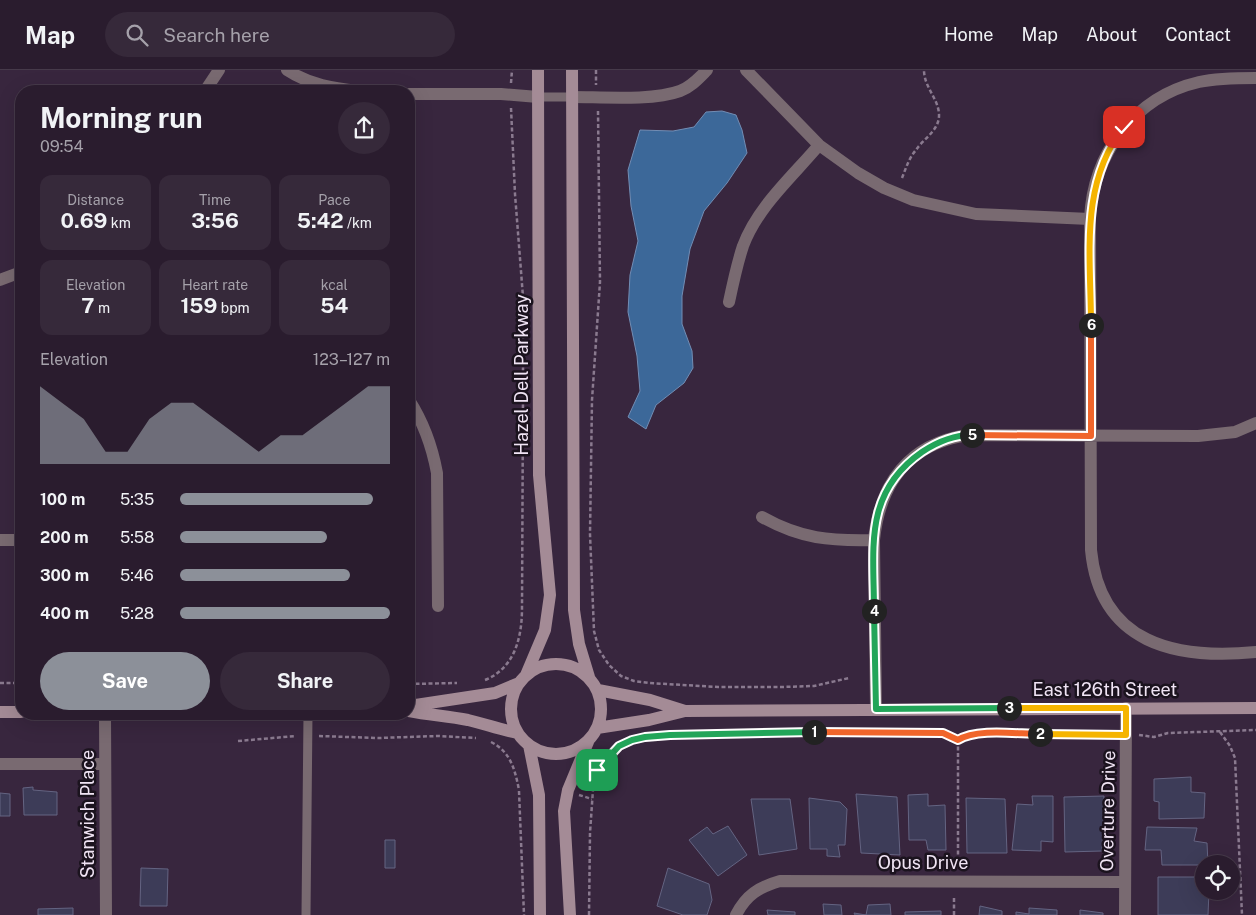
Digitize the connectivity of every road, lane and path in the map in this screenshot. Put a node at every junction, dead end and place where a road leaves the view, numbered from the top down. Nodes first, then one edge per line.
1 (220, 70) edge
2 (287, 70) edge
3 (538, 70) edge
4 (572, 70) edge
5 (707, 70) edge
6 (746, 70) edge
7 (924, 70) edge
8 (1256, 78) edge
9 (210, 85) edge
10 (320, 85) edge
11 (415, 94) edge
12 (538, 97) junction
13 (572, 97) junction
14 (511, 111) dead end
15 (598, 112) dead end
16 (819, 145) junction
17 (902, 178) dead end
18 (1090, 218) junction
19 (15, 274) edge
20 (0, 280) edge
21 (729, 302) dead end
22 (415, 411) edge
23 (1256, 423) edge
24 (1091, 436) junction
25 (762, 517) dead end
26 (0, 540) edge
27 (15, 540) edge
28 (874, 540) junction
29 (438, 606) dead end
30 (1256, 652) edge
31 (589, 677) junction
32 (849, 678) dead end
33 (522, 679) junction
34 (481, 682) dead end
35 (0, 683) edge
36 (15, 683) edge
37 (458, 683) dead end
38 (415, 684) edge
39 (598, 690) junction
40 (415, 705) edge
41 (1126, 708) junction
42 (1256, 708) edge
43 (876, 709) junction
44 (684, 711) junction
45 (0, 712) edge
46 (15, 712) edge
47 (415, 712) edge
48 (105, 720) edge
49 (308, 720) edge
50 (597, 728) junction
51 (1256, 730) edge
52 (1220, 732) junction
53 (518, 733) junction
54 (1126, 735) junction
55 (308, 736) junction
56 (480, 739) dead end
57 (958, 740) junction
58 (238, 741) dead end
59 (487, 741) dead end
60 (588, 742) junction
61 (529, 745) junction
62 (0, 764) edge
63 (105, 764) junction
64 (528, 789) dead end
65 (519, 790) junction
66 (577, 794) dead end
67 (592, 799) junction
68 (956, 881) junction
69 (1124, 882) junction
70 (106, 915) edge
71 (306, 915) edge
72 (524, 915) edge
73 (540, 915) edge
74 (570, 915) edge
75 (589, 915) edge
76 (736, 915) edge
77 (954, 915) edge
78 (1124, 915) edge
79 (1242, 915) edge

1 - 9 street
2 - 10 street
3 - 12 main road, Hazel Dell Parkway
4 - 13 main road
5 - 13 street
6 - 16 street
7 - 17 path
8 - 18 street
11 - 12 street
12 - 13 lane
12 - 33 main road, Hazel Dell Parkway
13 - 31 main road
14 - 34 path
15 - 32 path
16 - 18 street
16 - 21 street
18 - 24 street
19 - 20 street
22 - 29 street
23 - 24 street
24 - 28 street
24 - 30 street
25 - 28 street
26 - 27 street
28 - 43 street
31 - 33 main road
31 - 39 main road
33 - 40 main road
33 - 53 main road
35 - 36 path
37 - 38 path
39 - 44 main road, East 126th Street
39 - 50 main road
41 - 42 main road, East 126th Street
41 - 43 main road, East 126th Street
41 - 54 street, Overture Drive
43 - 44 main road, East 126th Street
44 - 50 main road, East 126th Street
45 - 46 main road
47 - 53 main road
48 - 63 street, Stanwich Place
49 - 55 lane
50 - 60 main road
51 - 52 path
52 - 54 path
52 - 79 path
53 - 61 main road
54 - 57 path
54 - 69 street, Overture Drive
55 - 56 path
55 - 58 path
55 - 71 lane
57 - 67 path
57 - 68 path
59 - 65 path
60 - 61 main road
60 - 74 main road
61 - 73 main road
62 - 63 street
63 - 70 street, Stanwich Place
64 - 65 path
65 - 72 path
66 - 67 path
67 - 75 path
68 - 69 street, Opus Drive
68 - 76 street, Opus Drive
68 - 77 path
69 - 78 street, Overture Drive

